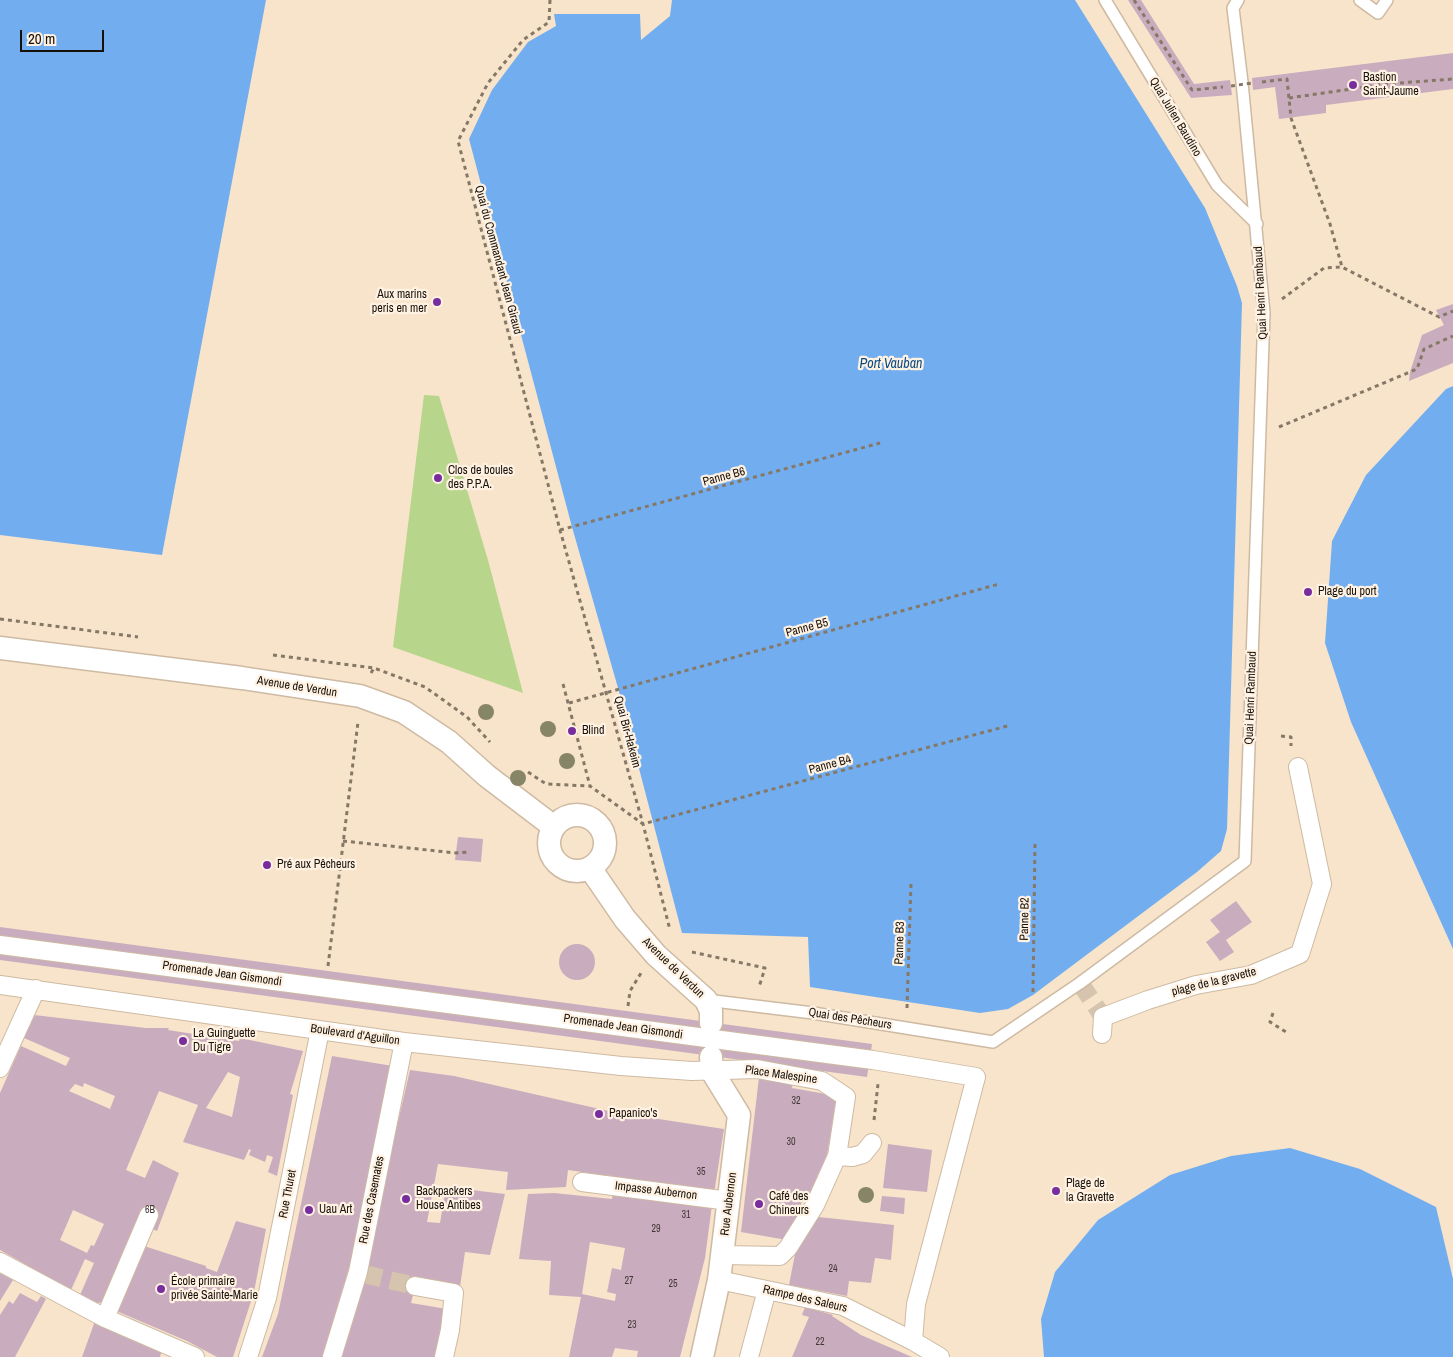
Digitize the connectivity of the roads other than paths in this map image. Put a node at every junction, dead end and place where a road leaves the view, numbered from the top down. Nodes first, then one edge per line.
1 (1105, 0) edge
2 (1238, 0) edge
3 (1360, 0) edge
4 (1387, 0) edge
5 (1257, 224) junction
6 (0, 648) edge
7 (1298, 767) dead end
8 (554, 827) junction
9 (590, 868) junction
10 (0, 945) edge
11 (0, 985) edge
12 (36, 989) junction
13 (706, 1000) junction
14 (710, 1023) dead end
15 (320, 1030) junction
16 (1102, 1034) dead end
17 (404, 1042) junction
18 (993, 1042) joint
19 (711, 1064) junction
20 (0, 1068) edge
21 (872, 1143) road end
22 (837, 1156) junction
23 (582, 1182) dead end
24 (730, 1201) junction
25 (149, 1215) dead end
26 (722, 1255) junction
27 (0, 1262) edge
28 (719, 1280) junction
29 (415, 1286) tunnel mouth
30 (767, 1290) junction
31 (105, 1318) junction
32 (913, 1341) junction
33 (169, 1352) edge
34 (194, 1357) edge
35 (248, 1357) edge
36 (332, 1357) edge
37 (444, 1357) edge
38 (702, 1357) edge
39 (749, 1357) edge
40 (940, 1357) edge

1 - 5 lane, Quai Julien Baudino
2 - 5 lane, Quai Henri Rambaud
3 - 4 lane
5 - 18 lane, Quai Henri Rambaud
6 - 8 street, Avenue de Verdun
7 - 16 street, plage de la gravette
8 - 9 street
8 - 9 street
9 - 13 street, Avenue de Verdun
10 - 32 street, Promenade Jean Gismondi
11 - 12 street, Boulevard d'Aguillon
12 - 15 street, Boulevard d'Aguillon
12 - 20 street
13 - 14 street, Avenue de Verdun
13 - 18 lane, Quai des Pêcheurs
15 - 17 street, Boulevard d'Aguillon
15 - 35 street, Rue Thuret
17 - 19 street, Boulevard d'Aguillon
17 - 36 street, Rue des Casemates
19 - 22 street, Place Malespine
19 - 24 street, Rue Aubernon
21 - 22 street
22 - 26 street, Place Malespine
23 - 24 street, Impasse Aubernon
24 - 26 street, Rue Aubernon
25 - 31 street
26 - 28 street, Rue Aubernon
27 - 31 street
28 - 30 street, Rampe des Saleurs
28 - 38 street, Rue Aubernon
29 - 37 street
30 - 32 street, Rampe des Saleurs
30 - 39 street
31 - 33 street
32 - 40 street, Rampe des Saleurs
33 - 34 street

